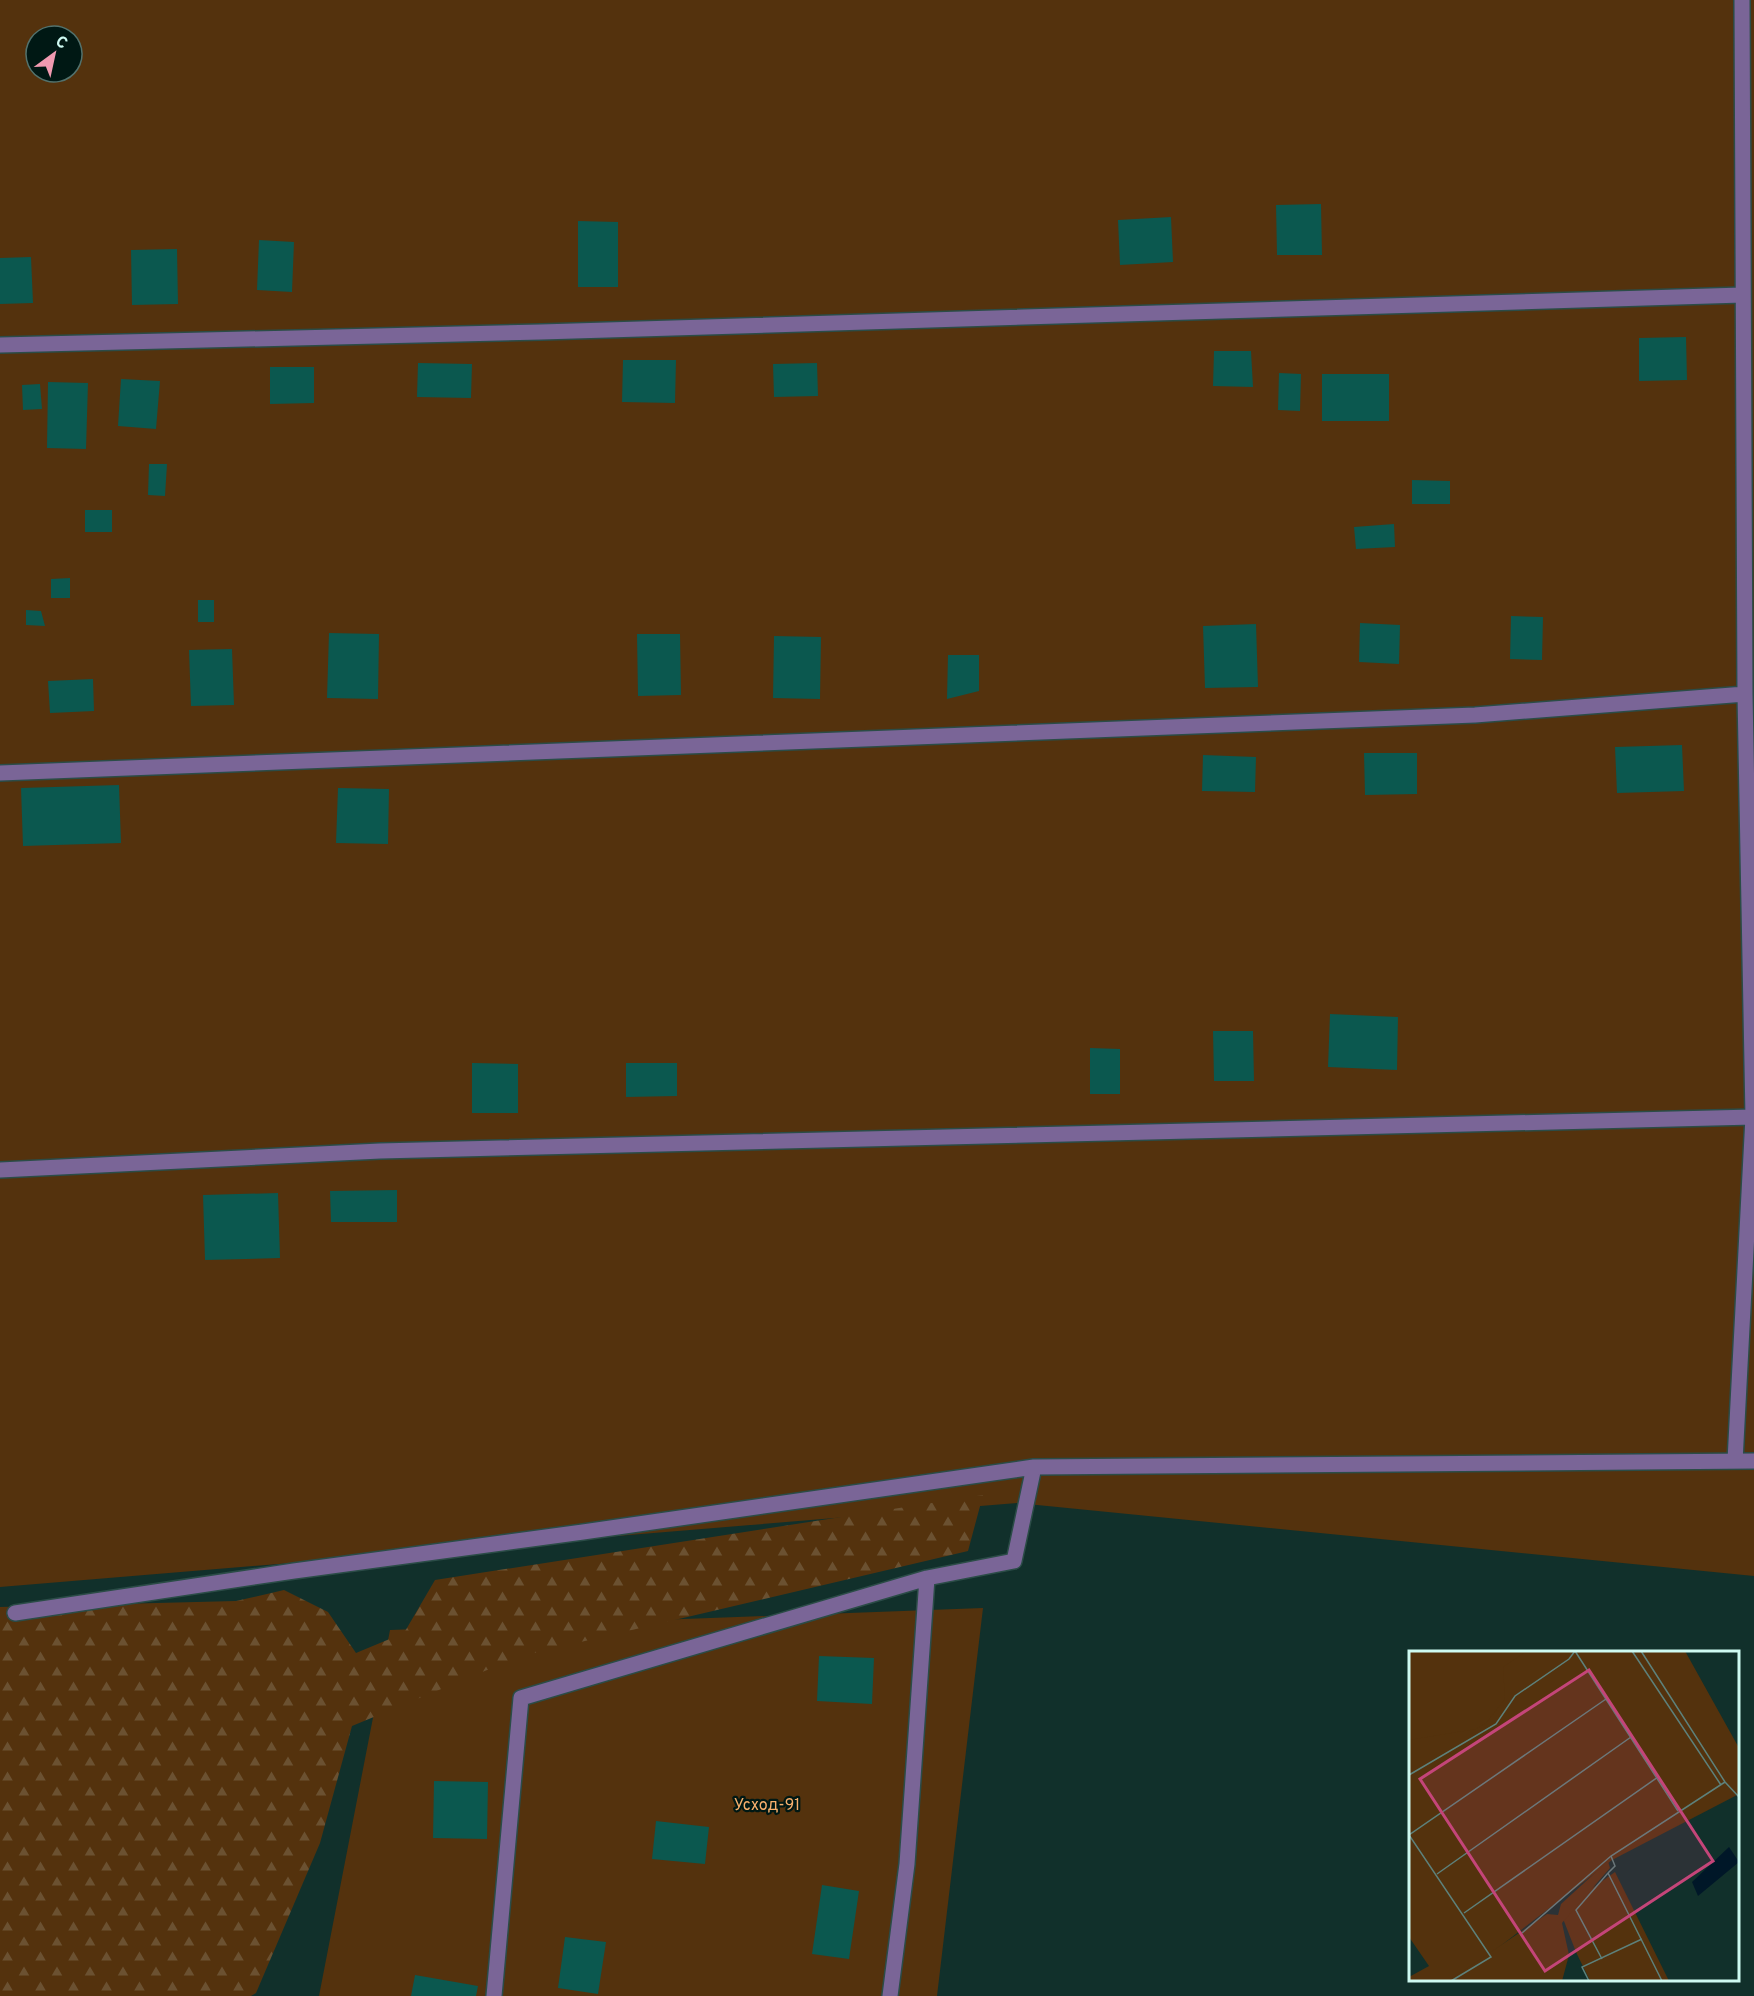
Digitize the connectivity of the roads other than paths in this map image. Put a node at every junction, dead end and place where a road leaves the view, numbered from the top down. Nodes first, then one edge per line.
1 (1742, 0) edge
2 (1742, 295) junction
3 (0, 345) edge
4 (1745, 694) junction
5 (0, 773) edge
6 (1753, 1117) edge
7 (0, 1170) edge
8 (1735, 1461) junction
9 (1754, 1461) edge
10 (1034, 1467) junction
11 (927, 1578) junction
12 (15, 1613) dead end
13 (494, 1996) edge
14 (890, 1996) edge

1 - 2 street
2 - 3 street
2 - 4 street
4 - 5 street
4 - 6 street
6 - 7 street
6 - 8 street
8 - 9 street
8 - 10 street
10 - 11 street
10 - 12 street
11 - 13 street
11 - 14 street

